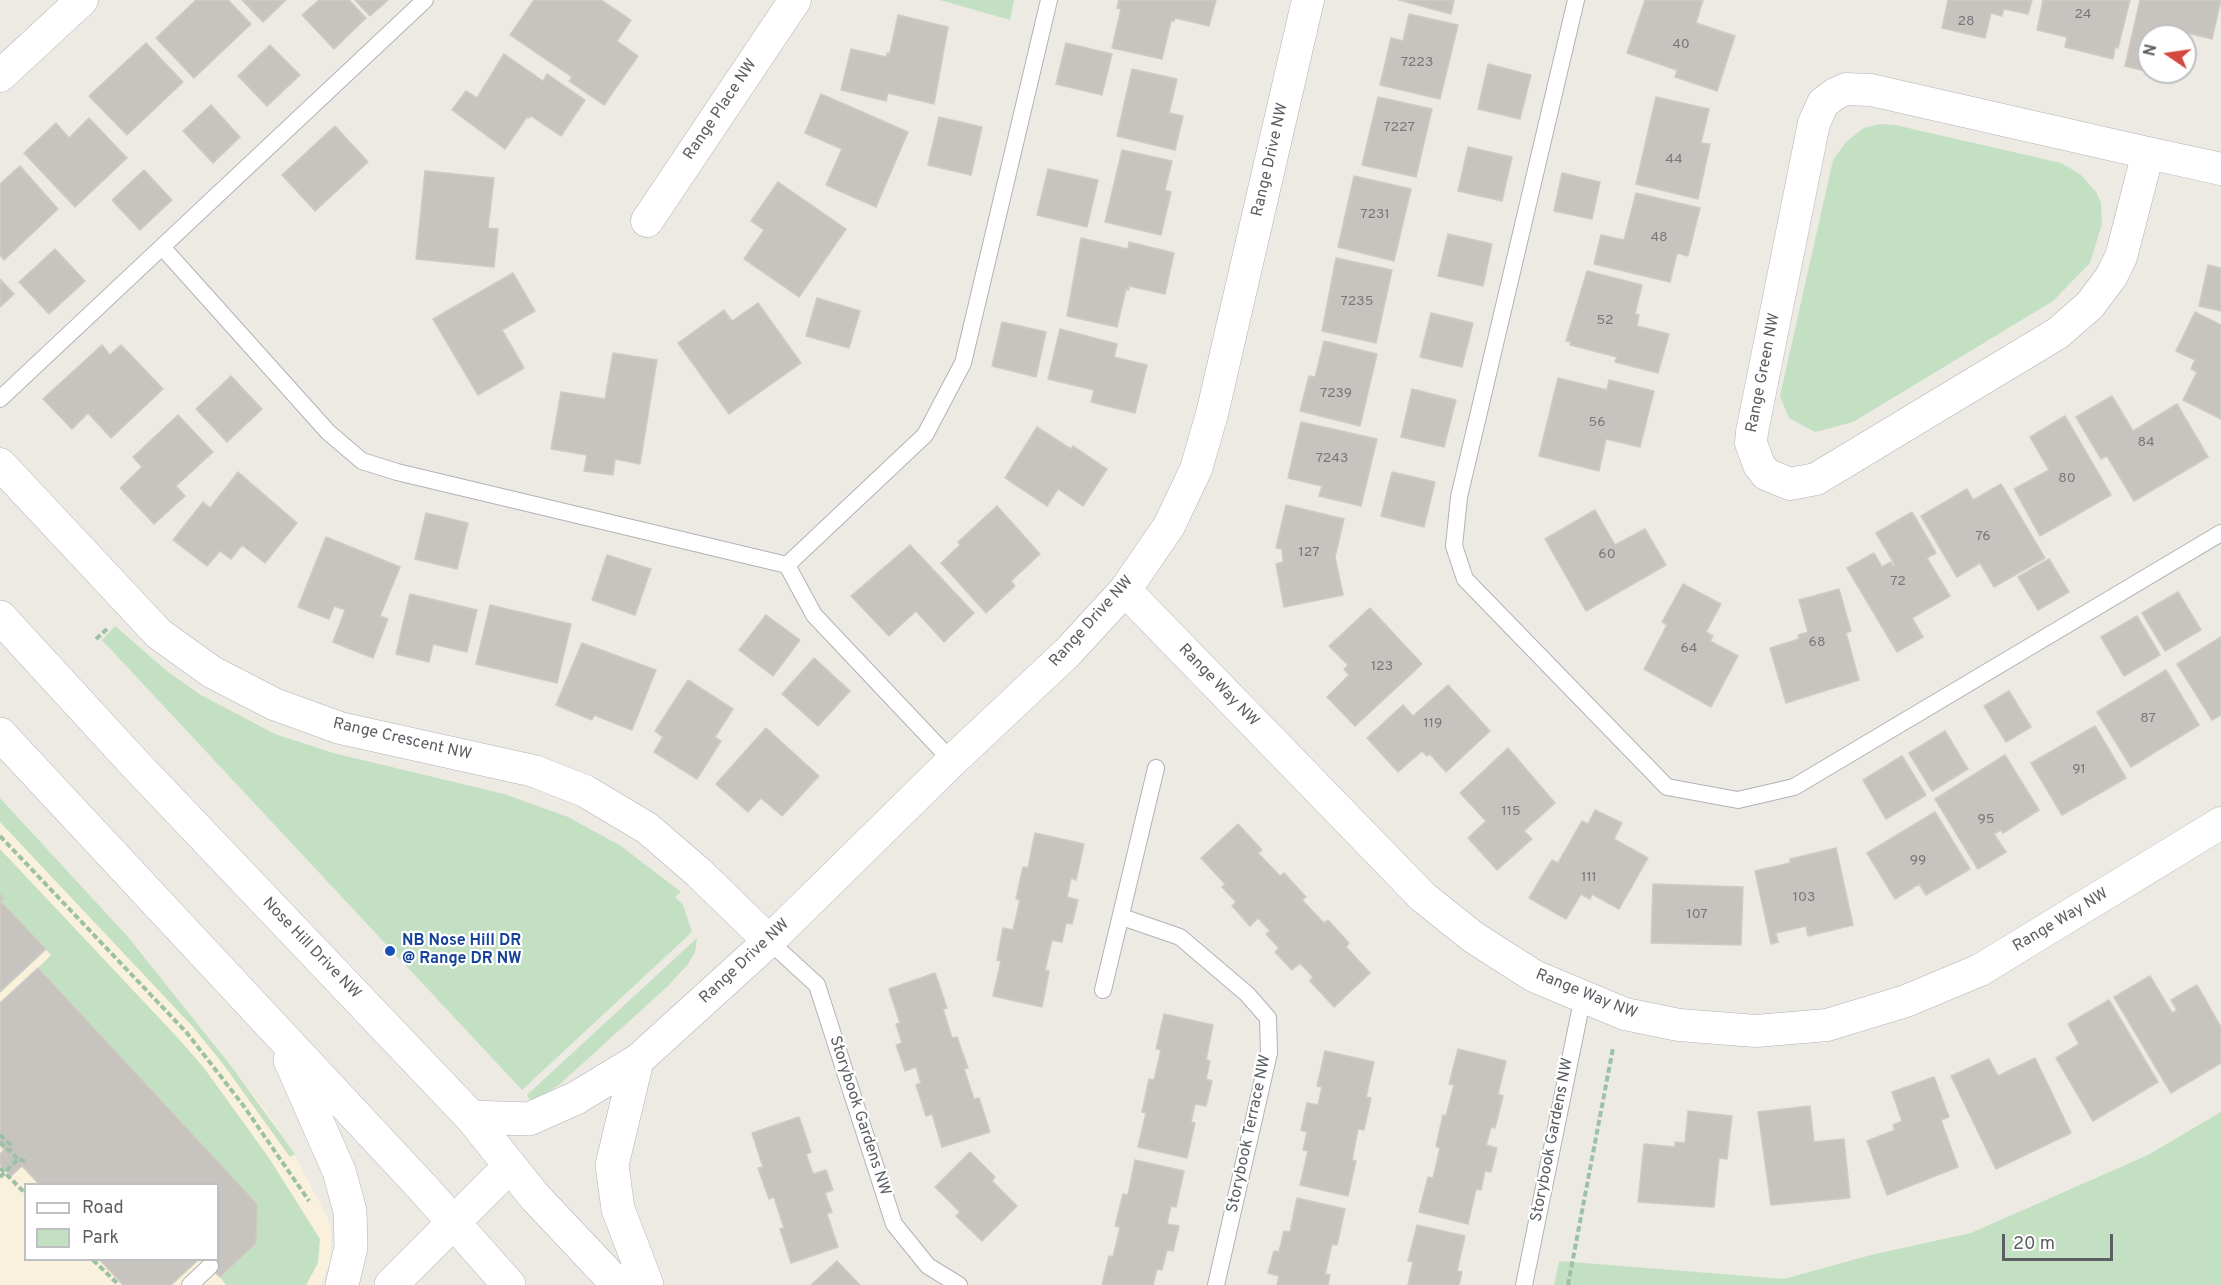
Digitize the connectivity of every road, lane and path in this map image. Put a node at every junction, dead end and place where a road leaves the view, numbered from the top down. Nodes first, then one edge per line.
1 (82, 0) edge
2 (424, 0) edge
3 (795, 0) edge
4 (1049, 0) edge
5 (1308, 0) edge
6 (1576, 0) edge
7 (0, 76) edge
8 (2148, 153) junction
9 (2221, 169) edge
10 (646, 221) dead end
11 (163, 248) junction
12 (0, 399) edge
13 (0, 464) edge
14 (2221, 533) edge
15 (787, 565) junction
16 (1125, 590) junction
17 (0, 617) edge
18 (0, 734) edge
19 (952, 761) junction
20 (1156, 768) dead end
21 (2221, 823) edge
22 (0, 836) edge
23 (1122, 917) junction
24 (769, 941) junction
25 (1103, 990) dead end
26 (1583, 996) junction
27 (280, 1037) junction
28 (1614, 1048) dead end
29 (638, 1061) junction
30 (471, 1117) junction
31 (0, 1134) edge
32 (0, 1142) edge
33 (10, 1151) junction
34 (18, 1159) junction
35 (28, 1162) dead end
36 (510, 1166) junction
37 (0, 1168) edge
38 (4, 1173) junction
39 (0, 1177) edge
40 (24, 1192) edge
41 (315, 1210) dead end
42 (454, 1222) junction
43 (94, 1261) edge
44 (210, 1266) dead end
45 (119, 1285) edge
46 (190, 1285) edge
47 (342, 1285) edge
48 (391, 1285) edge
49 (509, 1285) edge
50 (618, 1285) edge
51 (647, 1285) edge
52 (959, 1285) edge
53 (1216, 1285) edge
54 (1524, 1285) edge
55 (1568, 1285) edge

1 - 7 street
2 - 11 lane
3 - 10 street, Range Place NW
4 - 15 lane
5 - 16 street, Range Drive NW
6 - 14 lane
8 - 8 street, Range Green NW
8 - 9 street, Range Green NW
11 - 12 lane
11 - 15 lane
13 - 24 street, Range Crescent NW
15 - 19 lane
16 - 19 street, Range Drive NW
16 - 26 street, Range Way NW
17 - 30 main road, Nose Hill Drive NW
18 - 27 main road
19 - 24 street, Range Drive NW
20 - 23 lane
21 - 26 street, Range Way NW
22 - 41 path
23 - 25 lane
23 - 53 lane, Storybook Terrace NW
24 - 29 street, Range Drive NW
24 - 52 lane, Storybook Gardens NW
26 - 54 lane, Storybook Gardens NW
27 - 42 main road
27 - 47 main road
28 - 55 path
29 - 30 main road
29 - 51 main road
30 - 36 main road, Nose Hill Drive NW
31 - 33 path
32 - 33 path
33 - 34 path
34 - 35 path
34 - 38 path
36 - 42 main road
36 - 50 main road, Nose Hill Drive NW
37 - 38 path
38 - 39 path
38 - 40 path
42 - 48 main road
42 - 49 main road
43 - 45 path
44 - 46 lane

